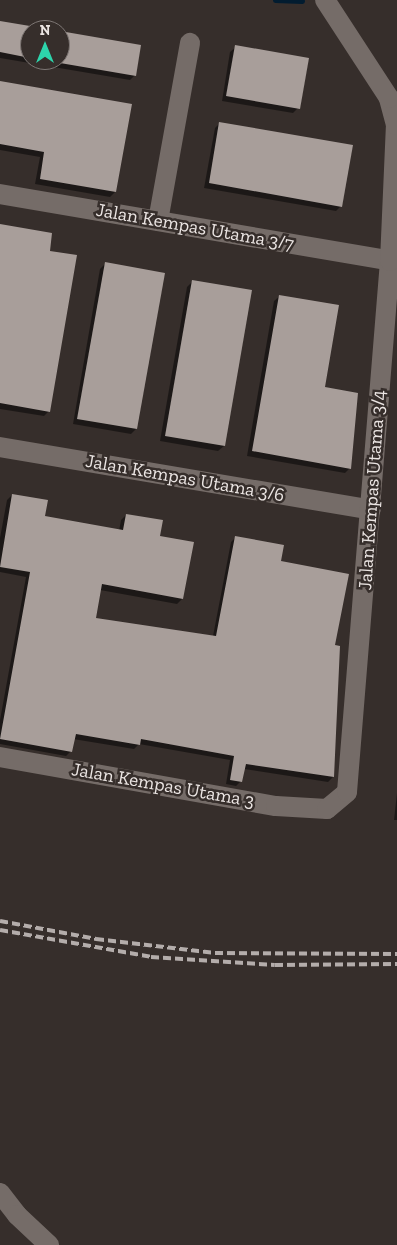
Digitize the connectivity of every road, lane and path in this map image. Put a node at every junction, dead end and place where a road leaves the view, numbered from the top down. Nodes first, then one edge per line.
1 (325, 0) edge
2 (190, 43) dead end
3 (0, 194) edge
4 (158, 221) junction
5 (390, 261) junction
6 (0, 447) edge
7 (371, 510) junction
8 (0, 757) edge
9 (327, 809) joint
10 (0, 1193) edge
11 (49, 1245) edge

1 - 5 street, Jalan Kempas Utama 3/4
2 - 4 street
3 - 4 street, Jalan Kempas Utama 3/7
4 - 5 street, Jalan Kempas Utama 3/7
5 - 7 street, Jalan Kempas Utama 3/4
6 - 7 street, Jalan Kempas Utama 3/6
7 - 9 street, Jalan Kempas Utama 3/4
8 - 9 street, Jalan Kempas Utama 3
10 - 11 street

